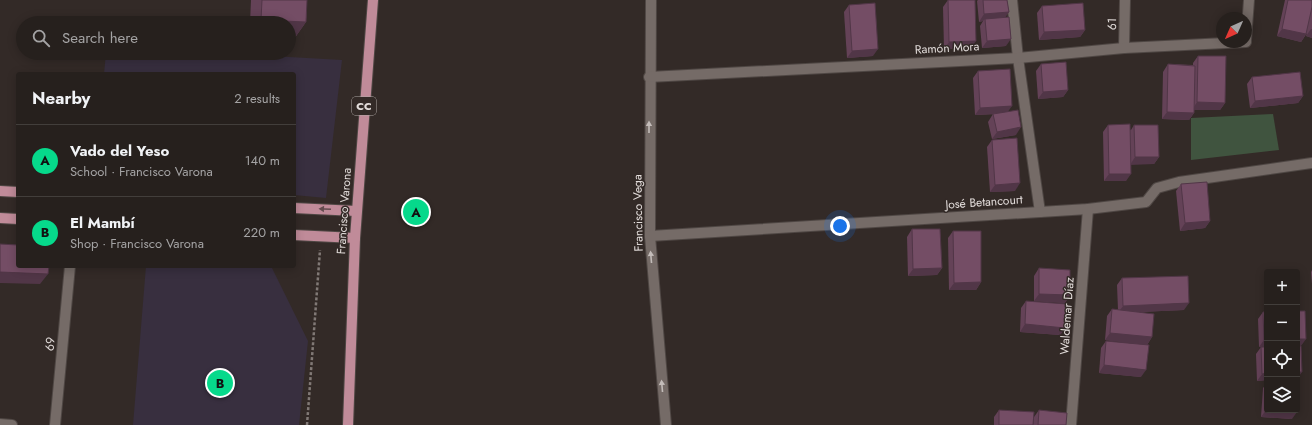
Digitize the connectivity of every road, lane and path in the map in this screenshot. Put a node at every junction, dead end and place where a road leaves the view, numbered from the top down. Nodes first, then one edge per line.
1 (372, 0) edge
2 (651, 0) edge
3 (1012, 0) edge
4 (1125, 0) edge
5 (1249, 0) edge
6 (1248, 12) edge
7 (1216, 43) edge
8 (1124, 48) junction
9 (1018, 58) junction
10 (649, 77) junction
11 (1312, 163) edge
12 (0, 191) edge
13 (16, 192) edge
14 (296, 208) edge
15 (1088, 209) junction
16 (356, 211) junction
17 (1040, 212) junction
18 (0, 218) edge
19 (16, 219) edge
20 (296, 234) edge
21 (321, 236) junction
22 (650, 236) junction
23 (355, 238) junction
24 (70, 268) edge
25 (0, 424) edge
26 (12, 425) edge
27 (55, 425) edge
28 (308, 425) edge
29 (348, 425) edge
30 (666, 425) edge
31 (1071, 425) edge

1 - 16 main road, Francisco Varona / CC
2 - 10 street, Francisco Vega
3 - 9 street
4 - 8 street, 61
5 - 6 street
7 - 8 street, Ramón Mora
8 - 9 street, Ramón Mora
9 - 10 street, Ramón Mora
9 - 17 street
22 -> 10 street, Francisco Vega
11 - 15 street, José Betancourt
12 - 13 main road
16 -> 14 main road
15 - 17 street, José Betancourt
15 - 31 street, Waldemar Díaz
16 - 23 main road, Francisco Varona / CC
17 - 22 street, José Betancourt
18 - 19 main road
20 - 21 main road
21 - 23 main road
21 - 28 path
30 -> 22 street, Francisco Vega
23 - 29 main road, Francisco Varona / CC
24 - 27 street, 69
25 - 26 street

